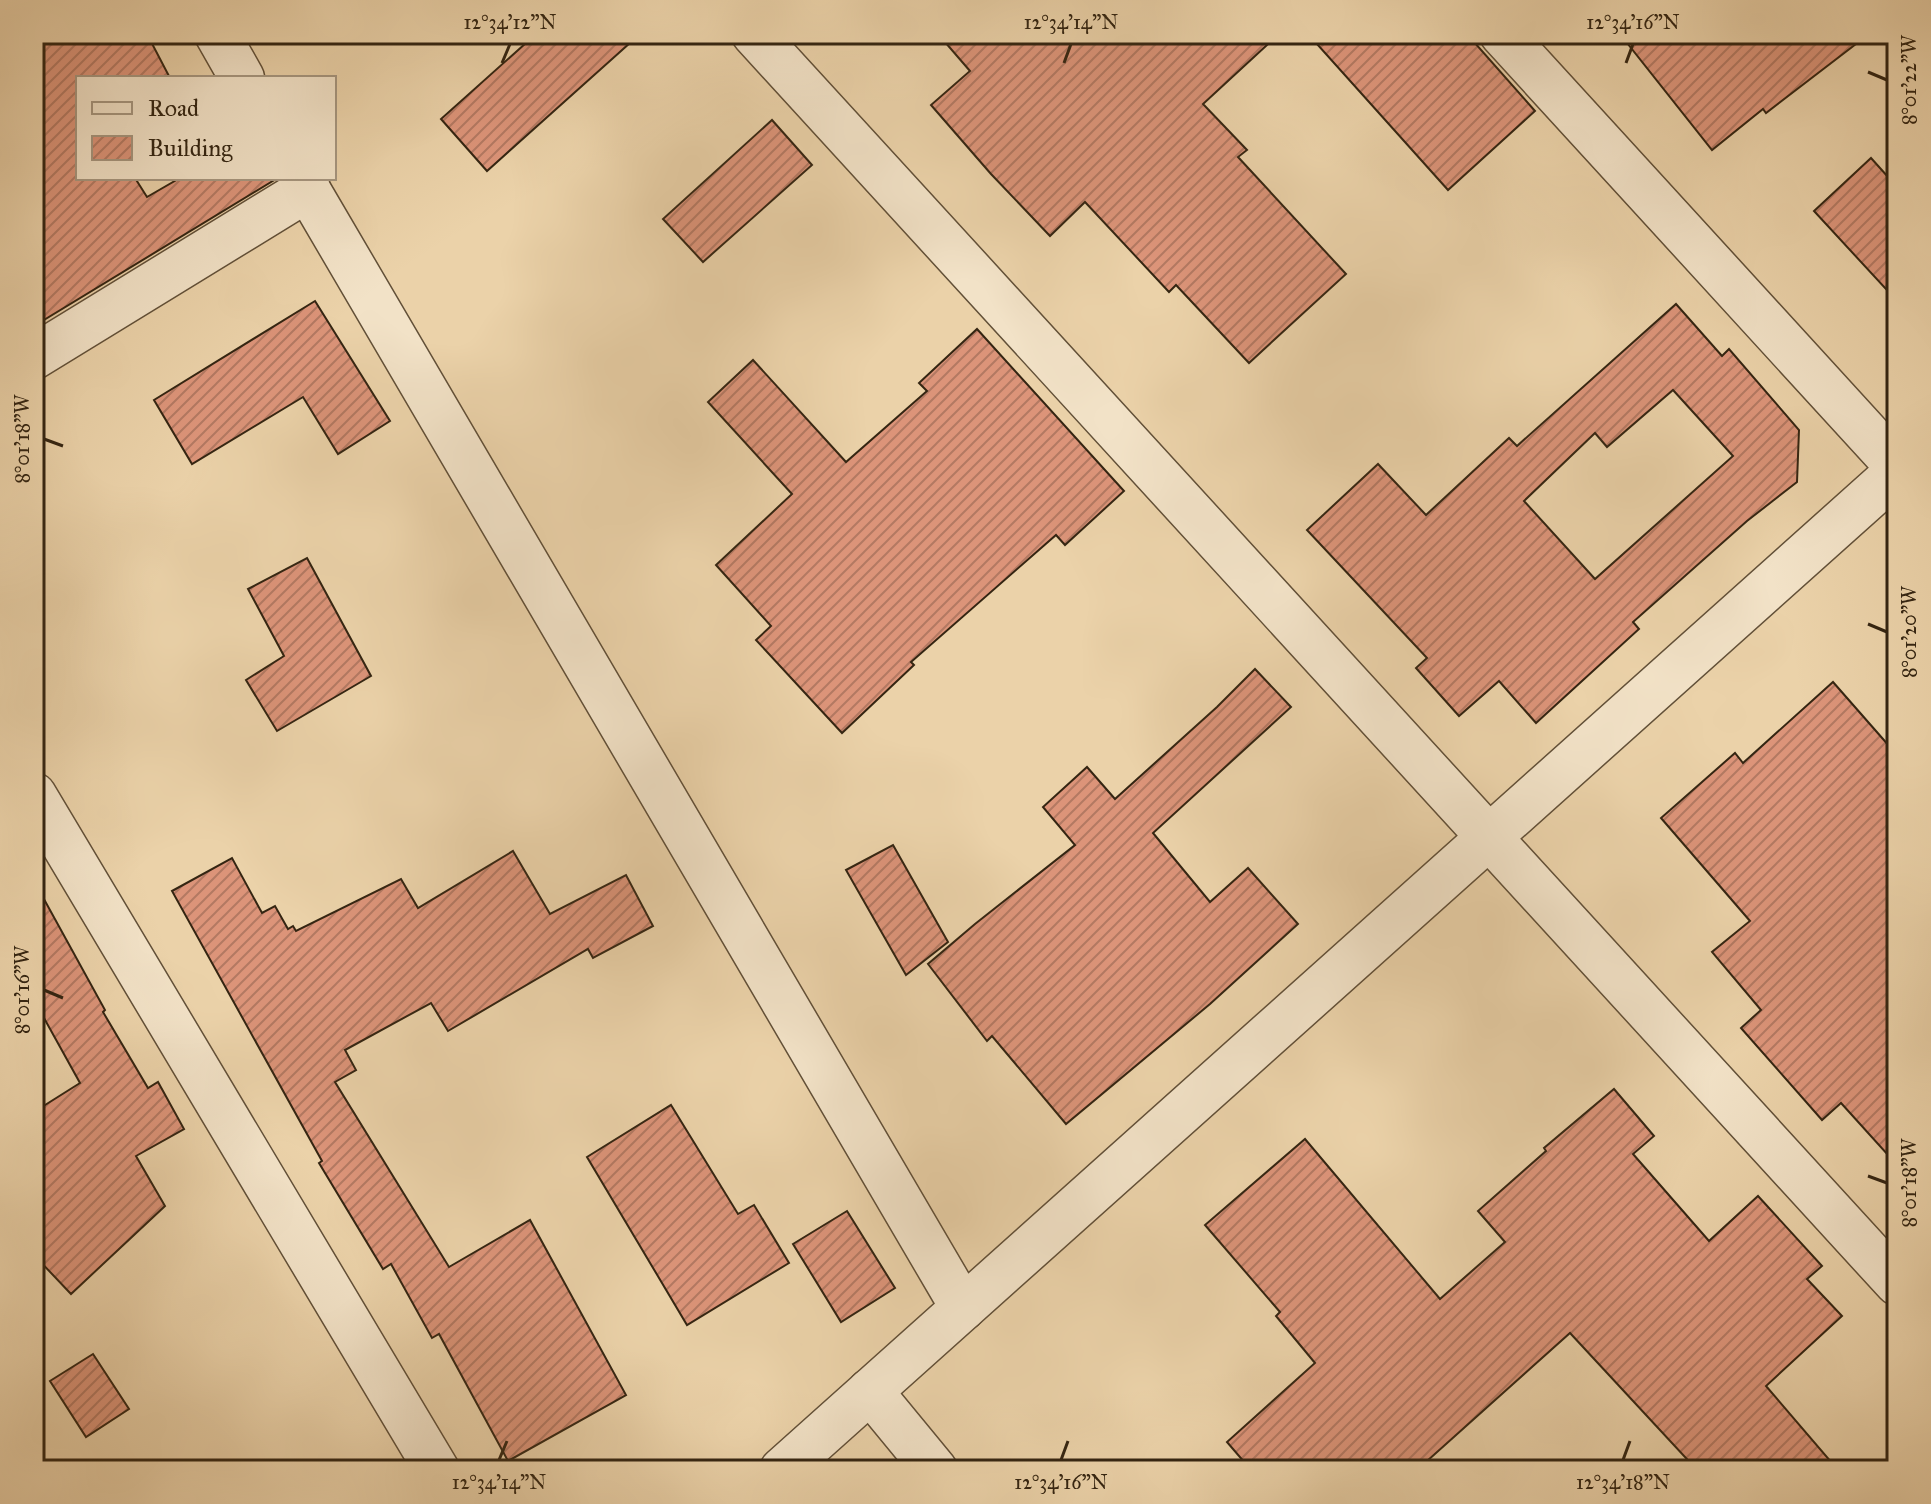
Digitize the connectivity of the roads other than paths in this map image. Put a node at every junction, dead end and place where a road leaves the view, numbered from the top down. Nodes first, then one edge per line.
1 (754, 34) edge
2 (1502, 34) edge
3 (304, 184) edge
4 (34, 357) edge
5 (1897, 469) edge
6 (34, 795) edge
7 (1489, 837) junction
8 (1897, 1283) edge
9 (963, 1308) junction
10 (870, 1391) junction
11 (437, 1470) edge
12 (782, 1470) edge
13 (935, 1470) edge

1 - 7 street
2 - 5 street
3 - 4 street
3 - 9 street
5 - 7 street
6 - 11 street
7 - 8 street
7 - 9 street
9 - 10 street
10 - 12 street
10 - 13 street

